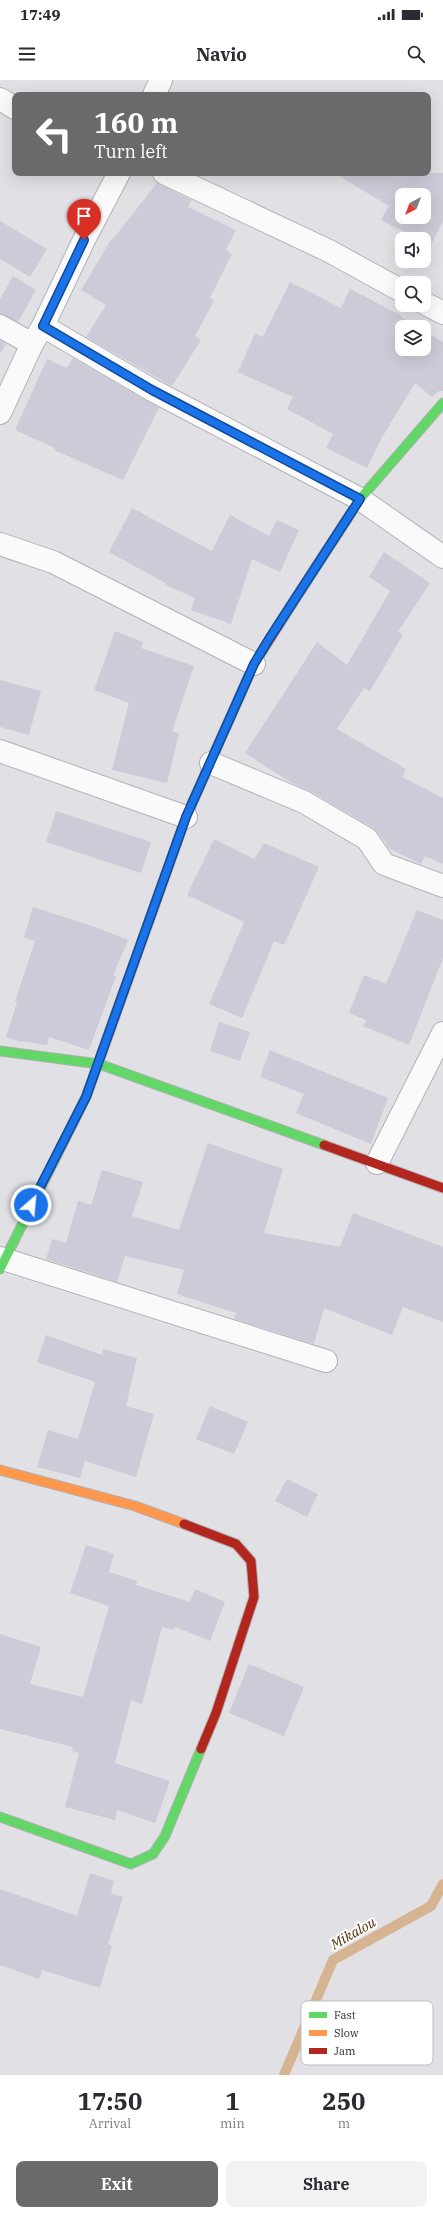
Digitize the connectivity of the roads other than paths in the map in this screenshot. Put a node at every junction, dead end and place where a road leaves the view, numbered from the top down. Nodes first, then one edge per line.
1 (161, 80) edge
2 (155, 92) edge
3 (0, 99) edge
4 (12, 106) edge
5 (117, 176) edge
6 (170, 176) edge
7 (395, 287) edge
8 (431, 307) edge
9 (443, 313) edge
10 (0, 326) edge
11 (43, 326) junction
12 (32, 344) junction
13 (443, 403) edge
14 (0, 413) edge
15 (360, 499) junction
16 (0, 544) edge
17 (443, 557) edge
18 (254, 664) junction
19 (0, 751) edge
20 (211, 763) junction
21 (186, 817) junction
22 (443, 886) edge
23 (443, 1033) edge
24 (0, 1051) edge
25 (99, 1064) junction
26 (377, 1163) junction
27 (443, 1188) edge
28 (1, 1262) edge
29 (326, 1361) dead end
30 (0, 1470) edge
31 (0, 1817) edge

1 - 2 street
3 - 4 street
5 - 11 street
6 - 7 street
8 - 9 street
10 - 12 street
11 - 12 street
11 - 15 street
12 - 14 street
13 - 15 street
15 - 17 street
15 - 18 street
16 - 18 street
18 - 20 street
19 - 21 street
20 - 21 street
20 - 22 street
21 - 25 street
23 - 26 street
24 - 25 street
25 - 26 street
25 - 28 street
26 - 27 street
28 - 29 street
30 - 31 street

